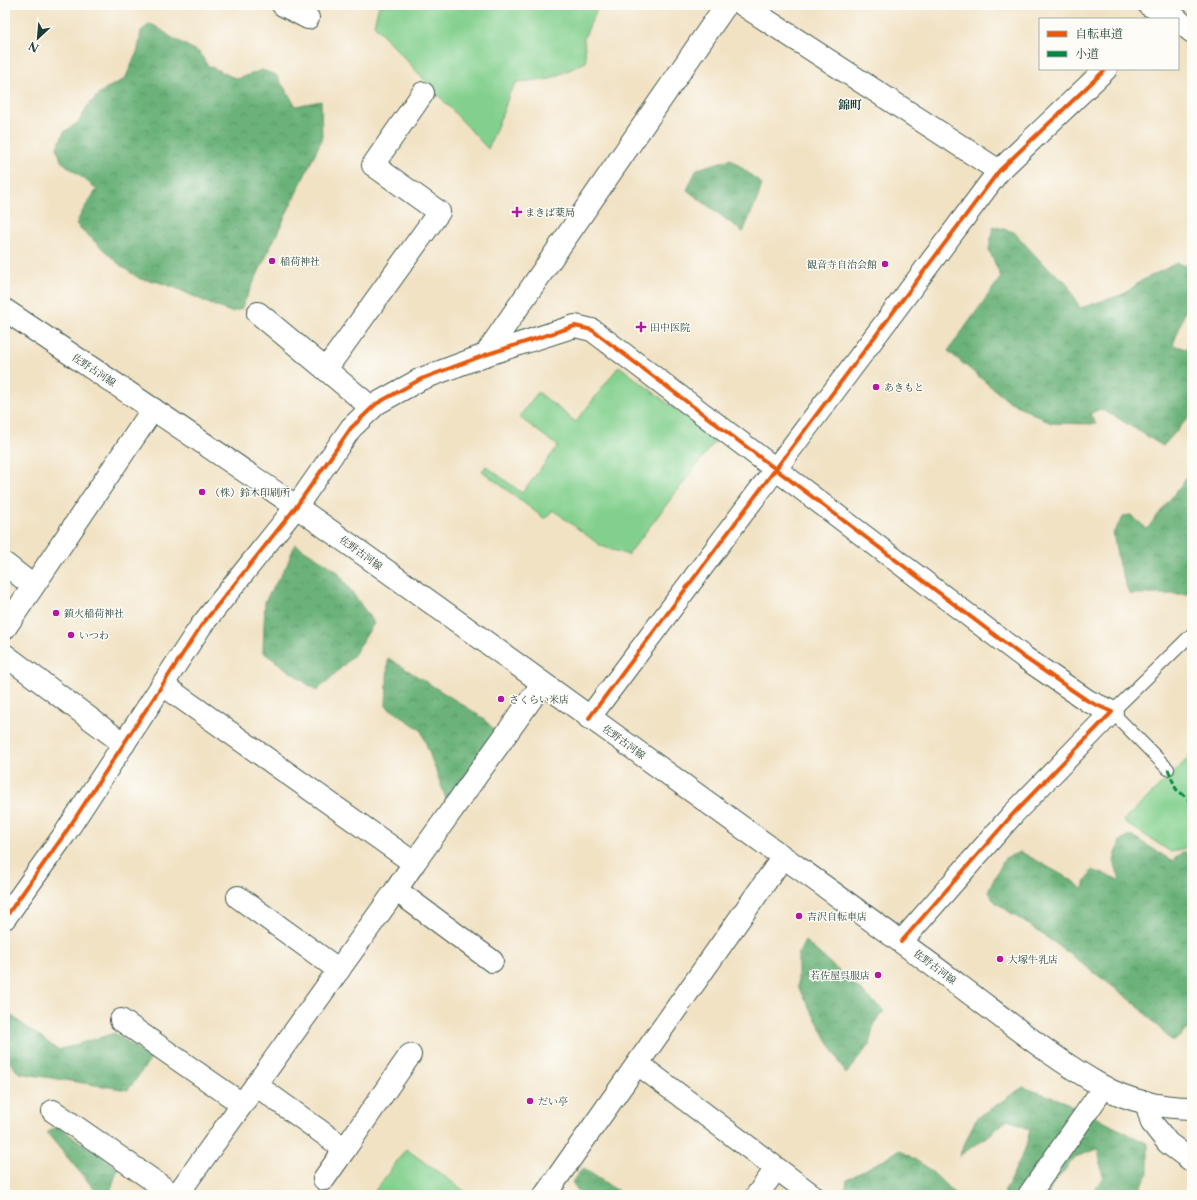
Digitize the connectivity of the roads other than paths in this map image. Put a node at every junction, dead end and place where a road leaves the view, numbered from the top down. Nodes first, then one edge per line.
1 (283, 5) edge
2 (726, 5) edge
3 (743, 5) edge
4 (308, 18) dead end
5 (1179, 22) edge
6 (1192, 32) edge
7 (1105, 70) edge
8 (423, 93) dead end
9 (999, 171) junction
10 (5, 310) edge
11 (258, 313) dead end
12 (486, 355) junction
13 (326, 369) junction
14 (372, 408) junction
15 (153, 409) junction
16 (776, 469) junction
17 (296, 506) junction
18 (5, 564) edge
19 (33, 586) junction
20 (5, 628) edge
21 (1192, 634) edge
22 (5, 655) edge
23 (542, 684) junction
24 (163, 685) junction
25 (1112, 712) junction
26 (589, 718) junction
27 (124, 744) junction
28 (1168, 769) dead end
29 (783, 857) junction
30 (414, 863) junction
31 (396, 890) junction
32 (238, 897) dead end
33 (5, 918) edge
34 (901, 942) junction
35 (492, 961) dead end
36 (339, 970) junction
37 (121, 1020) dead end
38 (410, 1055) dead end
39 (638, 1064) junction
40 (256, 1085) junction
41 (1104, 1087) junction
42 (1146, 1102) junction
43 (242, 1104) junction
44 (1192, 1108) edge
45 (53, 1111) dead end
46 (345, 1149) junction
47 (1192, 1161) edge
48 (776, 1169) junction
49 (324, 1179) dead end
50 (183, 1193) edge
51 (545, 1195) edge
52 (757, 1195) edge
53 (812, 1195) edge
54 (1029, 1195) edge

1 - 4 street
2 - 12 street
3 - 9 street
5 - 6 street
7 - 9 street
8 - 13 street
9 - 16 street
10 - 15 street, 佐野古河線
11 - 13 street
12 - 14 street
12 - 16 street
13 - 14 street
14 - 17 street
15 - 17 street, 佐野古河線
15 - 19 street
16 - 25 street
16 - 26 street
17 - 23 street, 佐野古河線
17 - 24 street
18 - 19 street
19 - 20 street
21 - 25 lane
22 - 27 street
23 - 26 street, 佐野古河線
23 - 30 street
24 - 27 street
24 - 30 street
25 - 28 lane
25 - 34 street
26 - 29 street, 佐野古河線
27 - 33 street
29 - 34 street, 佐野古河線
29 - 39 street
30 - 31 street
31 - 35 street
31 - 36 street
32 - 36 street
34 - 41 street, 佐野古河線
36 - 40 street
37 - 43 street
38 - 46 street
39 - 48 street
39 - 51 street
40 - 43 street
40 - 46 street
41 - 42 street, 佐野古河線
41 - 54 street
42 - 44 street, 佐野古河線
42 - 47 street
43 - 50 street
45 - 50 street
46 - 49 street
48 - 52 street
48 - 53 street

